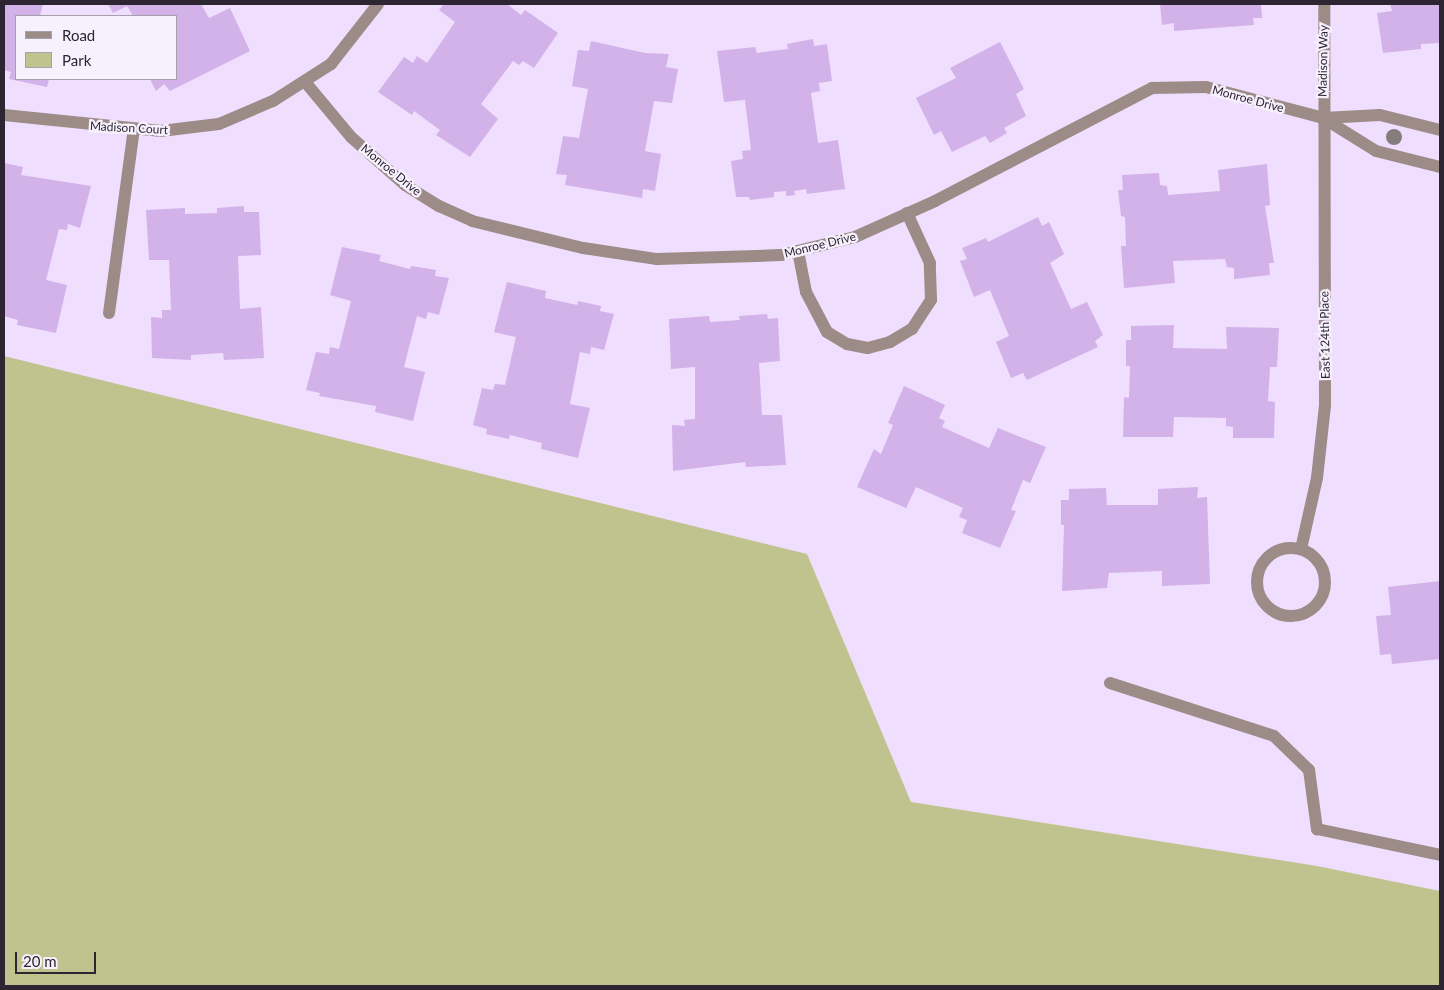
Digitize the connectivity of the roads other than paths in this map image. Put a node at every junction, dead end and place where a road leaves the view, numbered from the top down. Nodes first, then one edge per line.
1 (378, 4) edge
2 (1324, 4) edge
3 (306, 83) junction
4 (4, 115) edge
5 (1323, 118) junction
6 (134, 129) junction
7 (1440, 130) edge
8 (1440, 167) edge
9 (907, 213) junction
10 (798, 251) junction
11 (109, 313) dead end
12 (1301, 549) junction
13 (1110, 683) dead end
14 (1440, 855) edge

1 - 3 street
2 - 5 street, Madison Way
3 - 6 street, Madison Court
3 - 10 street, Monroe Drive
4 - 6 street, Madison Court
5 - 7 street, Monroe Drive
5 - 8 street, Monroe Drive
5 - 9 street, Monroe Drive
5 - 12 street, East 124th Place
6 - 11 street
9 - 10 street, Monroe Drive
9 - 10 street
12 - 12 street
13 - 14 street

